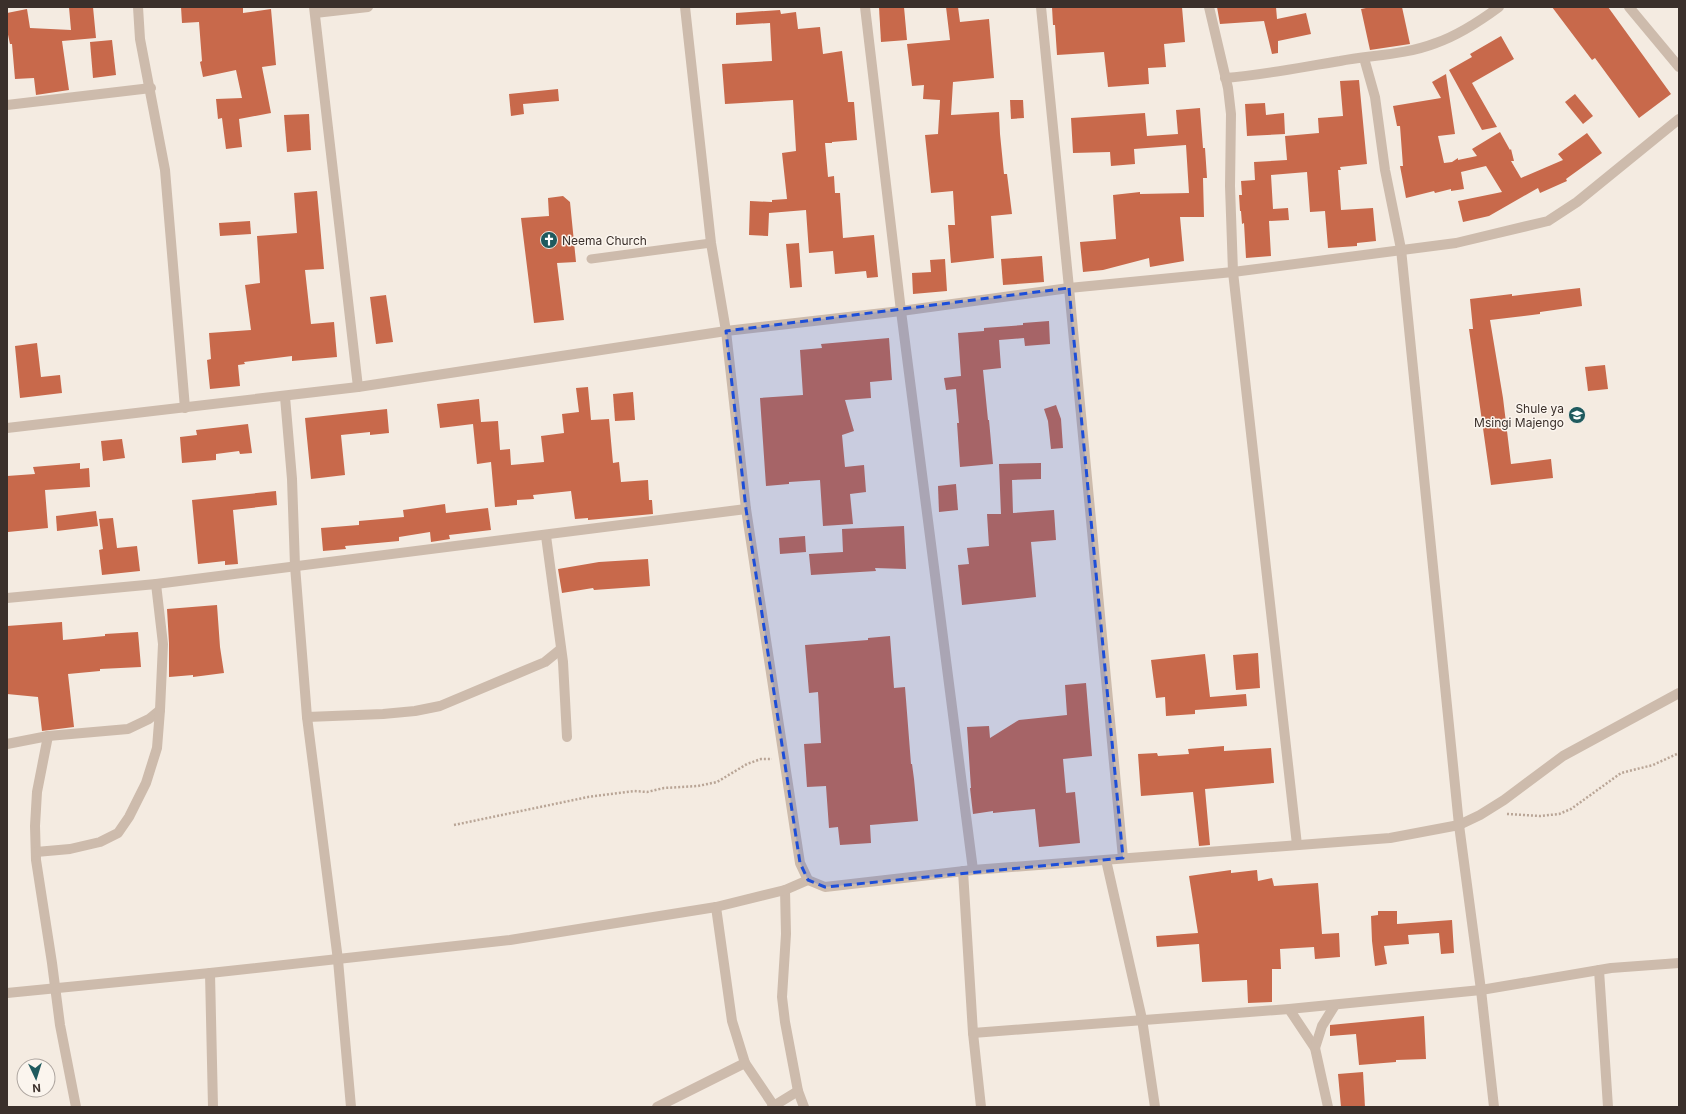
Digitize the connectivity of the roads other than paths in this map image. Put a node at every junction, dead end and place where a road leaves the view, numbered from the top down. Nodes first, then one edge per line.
1 (138, 7) edge
2 (368, 7) edge
3 (685, 7) edge
4 (865, 7) edge
5 (1041, 7) edge
6 (1209, 7) edge
7 (1499, 7) edge
8 (1629, 7) edge
9 (314, 10) edge
10 (1364, 58) junction
11 (1679, 67) edge
12 (1226, 78) junction
13 (150, 88) junction
14 (7, 105) edge
15 (1679, 119) edge
16 (711, 243) junction
17 (1400, 249) junction
18 (591, 259) dead end
19 (1233, 272) junction
20 (1069, 288) junction
21 (900, 311) junction
22 (726, 331) junction
23 (358, 387) junction
24 (285, 397) junction
25 (186, 408) junction
26 (7, 428) edge
27 (746, 509) junction
28 (546, 536) junction
29 (295, 566) junction
30 (156, 584) junction
31 (7, 598) edge
32 (561, 649) junction
33 (1679, 693) edge
34 (160, 710) junction
35 (307, 717) junction
36 (48, 736) junction
37 (567, 737) dead end
38 (7, 744) edge
39 (1459, 825) junction
40 (1297, 845) junction
41 (36, 852) junction
42 (1123, 858) junction
43 (1106, 860) junction
44 (968, 870) junction
45 (808, 880) junction
46 (785, 890) junction
47 (716, 907) junction
48 (338, 960) junction
49 (1679, 963) edge
50 (1599, 970) junction
51 (210, 973) junction
52 (55, 988) junction
53 (1481, 990) junction
54 (7, 993) edge
55 (1335, 1004) junction
56 (1289, 1009) junction
57 (1142, 1019) junction
58 (973, 1033) junction
59 (1315, 1048) junction
60 (745, 1063) junction
61 (798, 1091) junction
62 (773, 1106) edge
63 (76, 1107) edge
64 (213, 1107) edge
65 (351, 1107) edge
66 (657, 1107) edge
67 (804, 1107) edge
68 (981, 1107) edge
69 (1155, 1107) edge
70 (1328, 1107) edge
71 (1494, 1107) edge
72 (1608, 1107) edge

1 - 13 street
2 - 9 street
3 - 16 street
4 - 21 street
5 - 20 street
6 - 12 street
7 - 10 street
8 - 11 street
9 - 23 street
10 - 12 street
10 - 17 street
12 - 19 street
13 - 14 street
13 - 25 street
15 - 17 street
16 - 18 lane
16 - 22 street
17 - 19 street
17 - 39 street
19 - 20 street
19 - 40 street
20 - 21 street
20 - 42 street
21 - 22 street
21 - 44 street
22 - 23 street
22 - 27 street
23 - 24 street
24 - 25 street
24 - 29 street
25 - 26 street
27 - 28 street
27 - 45 street
28 - 29 street
28 - 32 street
29 - 30 street
29 - 35 street
30 - 31 street
30 - 34 street
32 - 35 street
32 - 37 street
33 - 39 street
34 - 36 street
34 - 41 street
35 - 48 street
36 - 38 street
36 - 41 street
39 - 40 street
39 - 53 street
40 - 42 street
41 - 52 street
42 - 43 street
43 - 44 street
43 - 57 street
44 - 45 street
44 - 58 street
45 - 46 street
46 - 47 street
46 - 61 street
47 - 48 street
47 - 60 street
48 - 51 street
48 - 65 street
49 - 50 street
50 - 53 street
50 - 72 street
51 - 52 street
51 - 64 street
52 - 54 street
52 - 63 street
53 - 55 street
53 - 71 street
55 - 56 street
55 - 59 street
56 - 57 street
56 - 59 street
57 - 58 street
57 - 69 street
58 - 68 street
59 - 70 street
60 - 62 street
60 - 66 street
61 - 62 street
61 - 67 street

